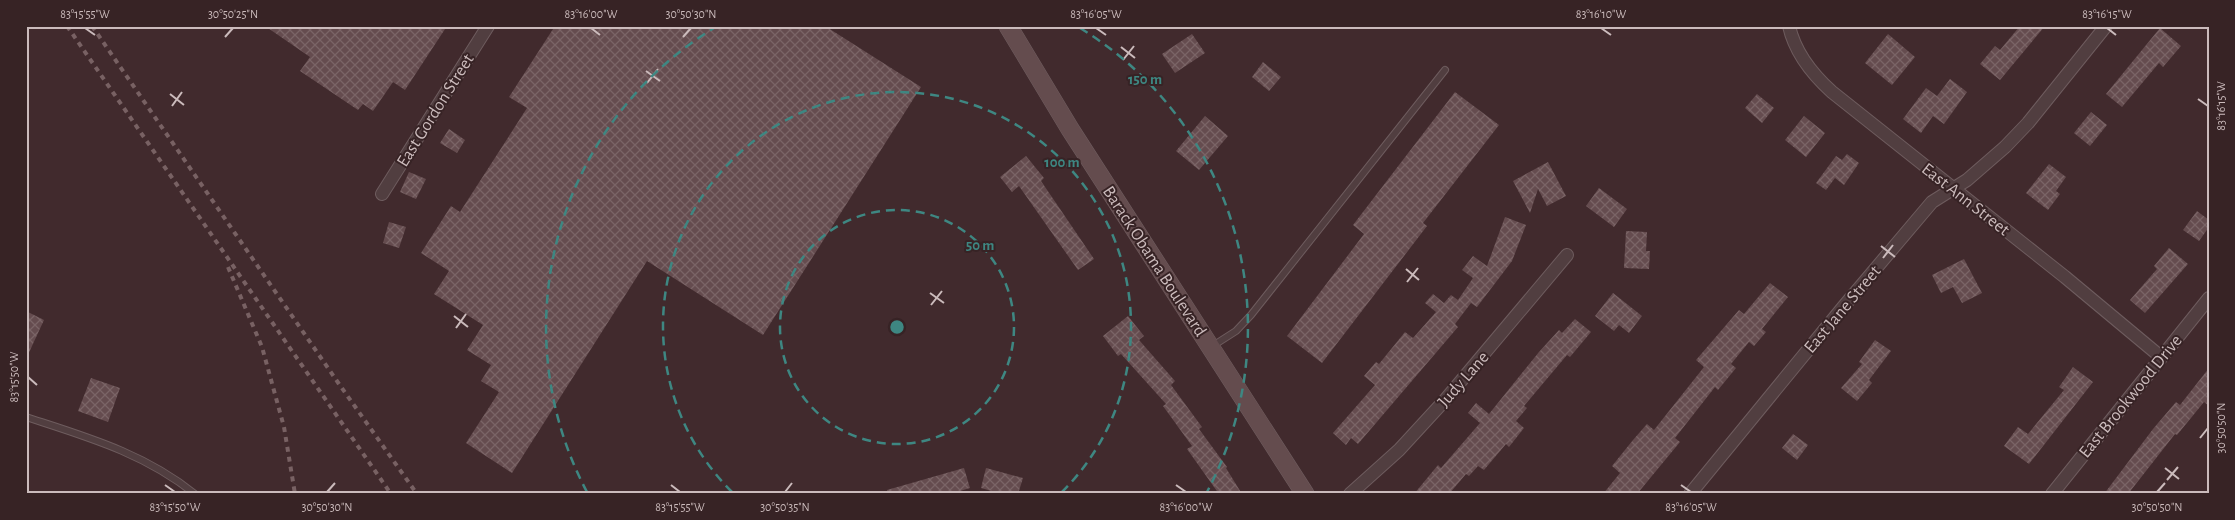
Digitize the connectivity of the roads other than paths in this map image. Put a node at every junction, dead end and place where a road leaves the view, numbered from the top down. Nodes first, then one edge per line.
1 (488, 26) edge
2 (1008, 26) edge
3 (1789, 26) edge
4 (2106, 26) edge
5 (1445, 70) dead end
6 (1953, 188) junction
7 (382, 194) dead end
8 (1566, 255) dead end
9 (2209, 298) edge
10 (1210, 347) junction
11 (2161, 357) junction
12 (26, 417) edge
13 (195, 494) edge
14 (1305, 494) edge
15 (1350, 494) edge
16 (1690, 494) edge
17 (2052, 494) edge

1 - 7 street, East Gordon Street
2 - 10 main road, Barack Obama Boulevard
3 - 6 street, East Ann Street
4 - 6 street, East Jane Street
5 - 10 lane
6 - 11 street, East Ann Street
6 - 16 street, East Jane Street
8 - 15 street, Judy Lane
9 - 11 street, East Brookwood Drive
10 - 14 main road, Barack Obama Boulevard
11 - 17 street, East Brookwood Drive
12 - 13 lane

